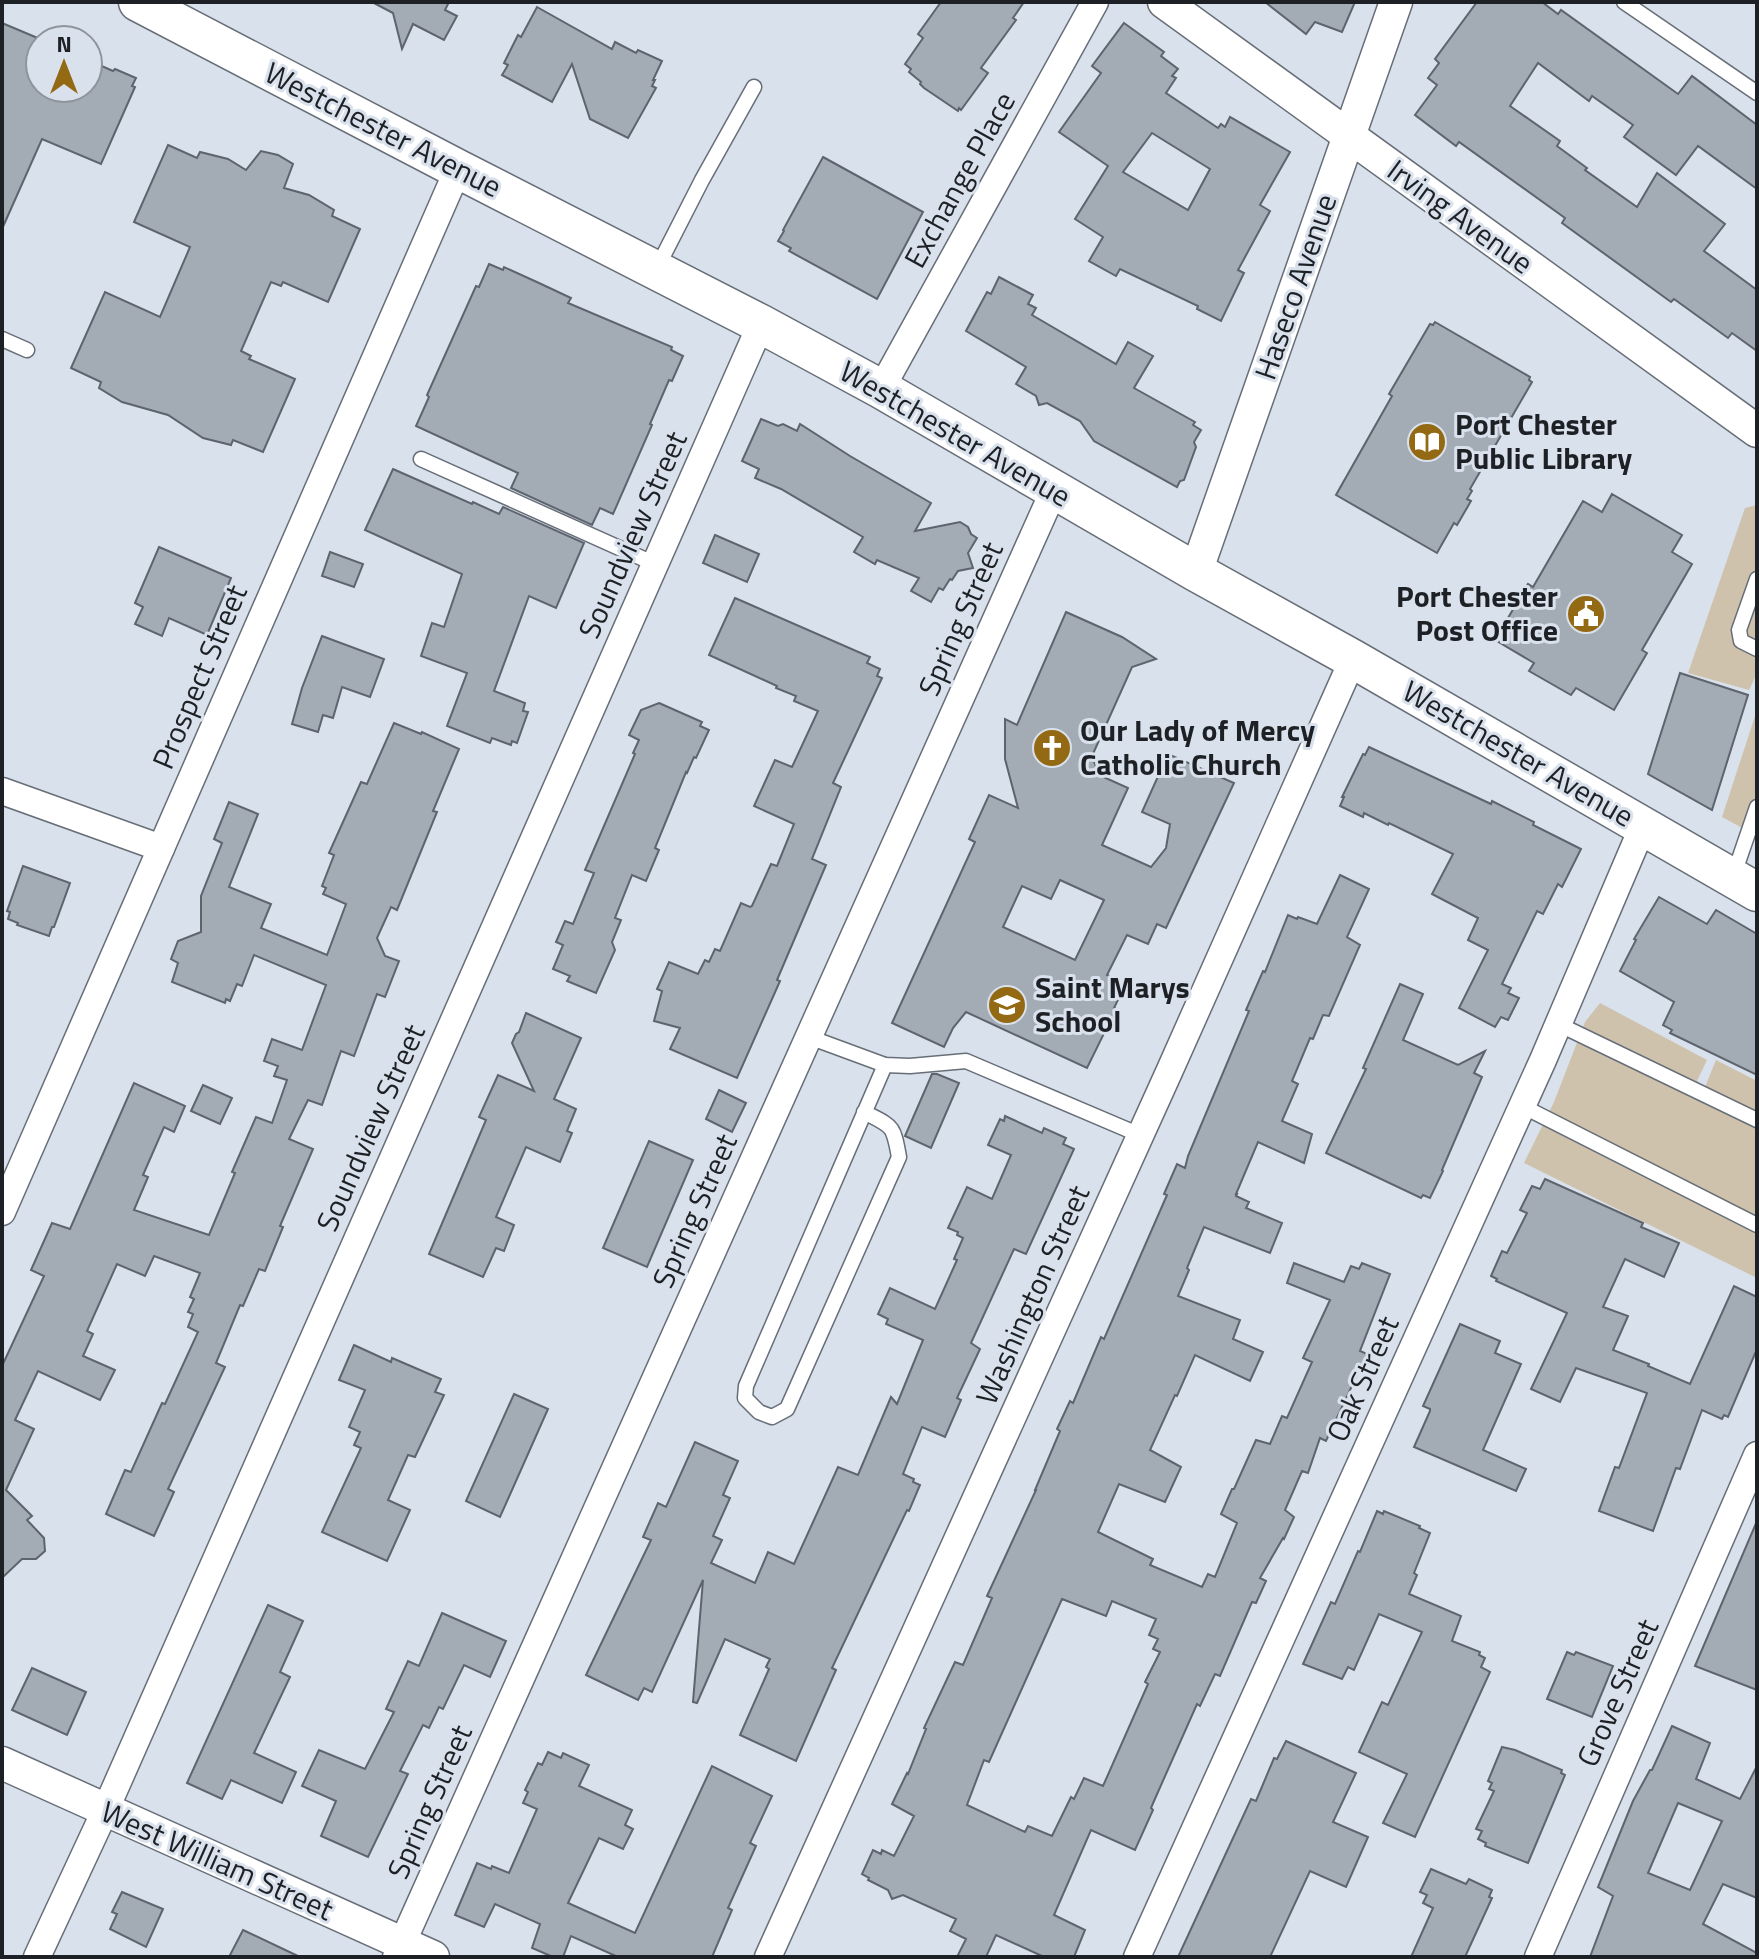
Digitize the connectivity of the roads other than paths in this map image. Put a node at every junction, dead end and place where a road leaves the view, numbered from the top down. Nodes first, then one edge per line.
1 (1095, 2) edge
2 (1164, 2) edge
3 (1396, 2) edge
4 (1624, 2) edge
5 (156, 6) edge
6 (754, 87) dead end
7 (1757, 93) edge
8 (1348, 136) junction
9 (458, 169) junction
10 (656, 270) junction
11 (761, 324) junction
12 (2, 339) edge
13 (27, 350) dead end
14 (881, 389) junction
15 (1757, 431) edge
16 (421, 459) dead end
17 (1054, 490) junction
18 (655, 564) junction
19 (1196, 572) junction
20 (1757, 579) edge
21 (1757, 649) edge
22 (1353, 659) junction
23 (2, 791) edge
24 (1757, 807) edge
25 (1643, 826) junction
26 (161, 848) junction
27 (1745, 885) edge
28 (1558, 1024) junction
29 (809, 1037) junction
30 (885, 1065) junction
31 (1522, 1106) junction
32 (864, 1112) junction
33 (1757, 1120) edge
34 (1140, 1135) junction
35 (2, 1212) edge
36 (1757, 1225) edge
37 (1757, 1455) edge
38 (2, 1763) edge
39 (105, 1811) junction
40 (399, 1950) edge
41 (37, 1957) edge
42 (433, 1957) edge
43 (768, 1957) edge
44 (1137, 1957) edge
45 (1538, 1957) edge

1 - 14 street, Exchange Place
2 - 8 street, Irving Avenue
3 - 8 street, Haseco Avenue
4 - 7 lane
5 - 9 main road, Westchester Avenue
6 - 10 lane
8 - 15 street, Irving Avenue
8 - 19 street, Haseco Avenue
9 - 10 main road, Westchester Avenue
9 - 26 street, Prospect Street
10 - 11 main road, Westchester Avenue
11 - 14 main road, Westchester Avenue
11 - 18 street, Soundview Street
12 - 13 lane
14 - 17 main road, Westchester Avenue
16 - 18 lane
17 - 19 main road, Westchester Avenue
17 - 29 street, Spring Street
18 - 39 street, Soundview Street
19 - 22 main road, Westchester Avenue
20 - 21 lane
22 - 25 main road, Westchester Avenue
22 - 34 street, Washington Street
23 - 26 street
24 - 27 lane
25 - 27 main road, Westchester Avenue
25 - 28 street, Oak Street
26 - 35 street, Prospect Street
28 - 31 street, Oak Street
28 - 33 lane
29 - 30 lane
29 - 40 street, Spring Street
30 - 32 lane
30 - 34 lane
31 - 36 lane
31 - 44 street, Oak Street
32 - 32 lane
34 - 43 street, Washington Street
37 - 45 street, Grove Street
38 - 39 street, West William Street
39 - 40 street, West William Street
39 - 41 street, Soundview Street
40 - 42 street, West William Street

